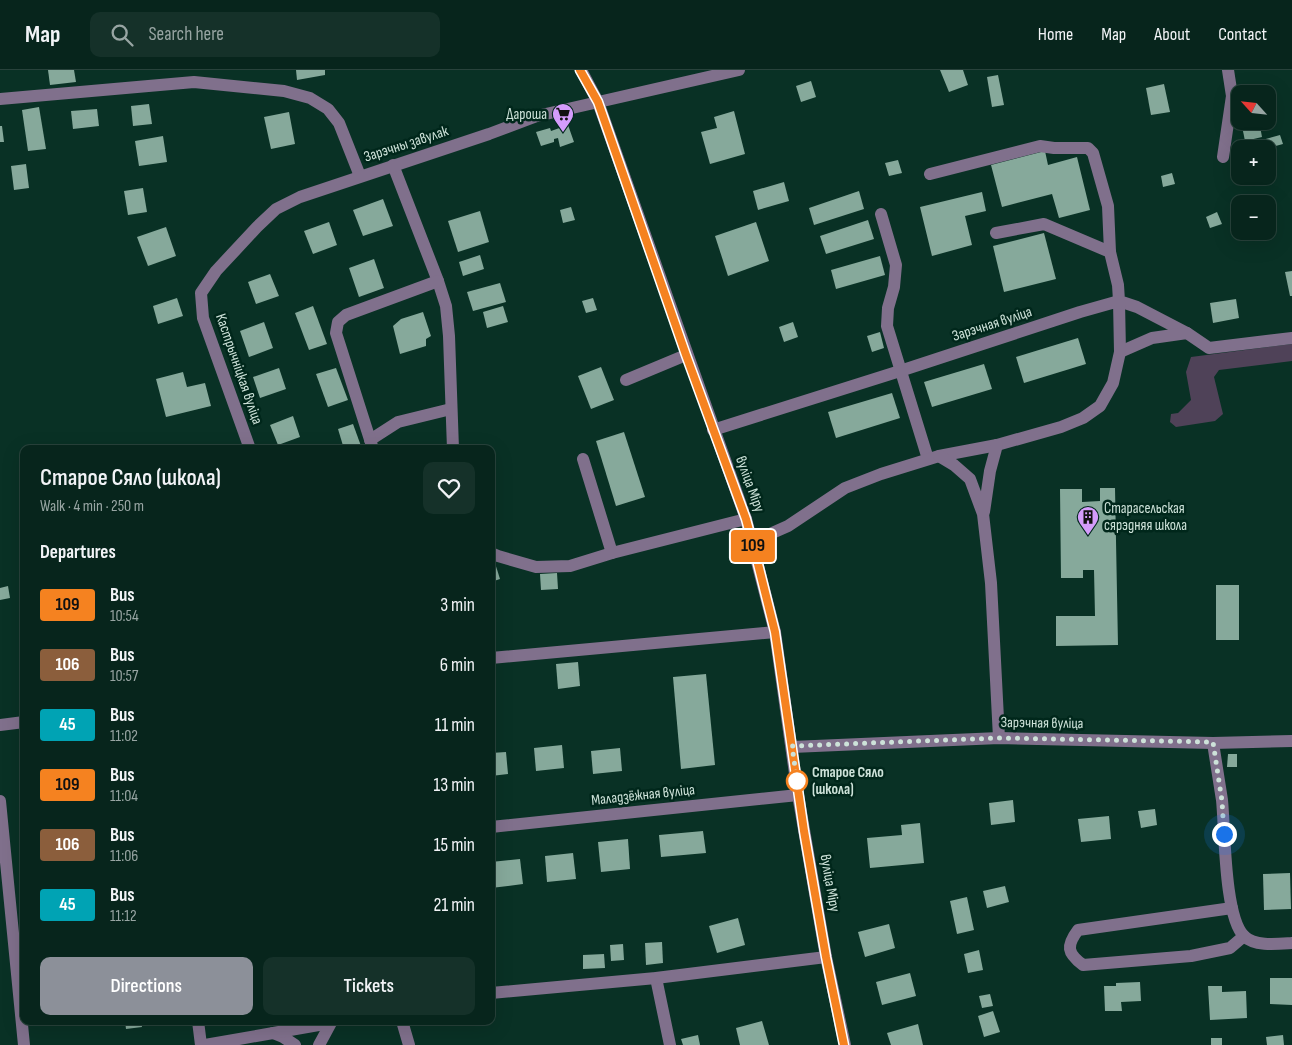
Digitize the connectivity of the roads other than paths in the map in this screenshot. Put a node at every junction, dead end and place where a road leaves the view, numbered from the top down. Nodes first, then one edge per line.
1 (580, 70) edge
2 (739, 70) edge
3 (1228, 70) edge
4 (0, 99) edge
5 (598, 102) junction
6 (1223, 157) dead end
7 (393, 165) junction
8 (930, 174) dead end
9 (360, 176) junction
10 (881, 214) dead end
11 (996, 233) dead end
12 (1110, 252) junction
13 (438, 281) junction
14 (1119, 301) junction
15 (1187, 333) junction
16 (1292, 338) edge
17 (1120, 352) junction
18 (686, 355) junction
19 (900, 371) junction
20 (626, 380) dead end
21 (451, 409) junction
22 (713, 430) junction
23 (372, 444) edge
24 (249, 445) edge
25 (453, 445) edge
26 (997, 445) junction
27 (934, 457) junction
28 (583, 459) dead end
29 (983, 514) junction
30 (746, 519) junction
31 (752, 542) junction
32 (612, 553) junction
33 (495, 555) edge
34 (775, 632) junction
35 (495, 658) edge
36 (20, 722) edge
37 (0, 725) edge
38 (999, 738) junction
39 (1292, 741) edge
40 (1213, 742) junction
41 (792, 746) junction
42 (798, 795) junction
43 (0, 800) edge
44 (495, 827) edge
45 (1232, 908) junction
46 (1244, 936) junction
47 (1292, 944) edge
48 (826, 957) junction
49 (656, 978) junction
50 (495, 993) edge
51 (20, 1004) edge
52 (22, 1025) edge
53 (198, 1025) edge
54 (315, 1025) edge
55 (329, 1025) edge
56 (403, 1025) edge
57 (272, 1033) junction
58 (24, 1045) edge
59 (201, 1045) edge
60 (205, 1045) edge
61 (295, 1045) edge
62 (318, 1045) edge
63 (409, 1045) edge
64 (670, 1045) edge
65 (844, 1045) edge

1 - 5 street, вуліца Міру
2 - 5 street, Зарэчны завулак
3 - 6 street
4 - 9 street, Зарэчны завулак
5 - 7 street, Зарэчны завулак
5 - 18 street, вуліца Міру
7 - 9 street, Зарэчны завулак
7 - 13 street
8 - 12 street
9 - 24 street, Кастрычніцкая вуліца
10 - 19 street
11 - 12 street
12 - 14 street
13 - 21 street
13 - 23 street
14 - 15 street
14 - 17 street
14 - 19 street, Зарэчная вуліца
15 - 16 street
15 - 17 street
17 - 26 street
18 - 20 street
18 - 22 street, вуліца Міру
19 - 22 street, Зарэчная вуліца
19 - 27 street
21 - 23 street
21 - 25 street
22 - 30 street, вуліца Міру
26 - 27 street
26 - 29 street
27 - 29 street
27 - 31 street
28 - 32 street
29 - 38 street
30 - 31 street, вуліца Міру
30 - 32 street
31 - 34 street, вуліца Міру
32 - 33 street
34 - 35 street
34 - 41 street, вуліца Міру
36 - 37 street
38 - 40 street, Зарэчная вуліца
38 - 41 street, Зарэчная вуліца
39 - 40 street, Зарэчная вуліца
40 - 45 street
41 - 42 street, вуліца Міру
42 - 44 street, Маладзёжная вуліца
42 - 48 street, вуліца Міру
43 - 51 street
45 - 46 street
45 - 46 street
46 - 47 street
48 - 49 street
48 - 65 street, вуліца Міру
49 - 50 street
49 - 64 street
52 - 58 street
53 - 59 street
54 - 57 street
55 - 62 street
56 - 63 street
57 - 60 street
57 - 61 street

